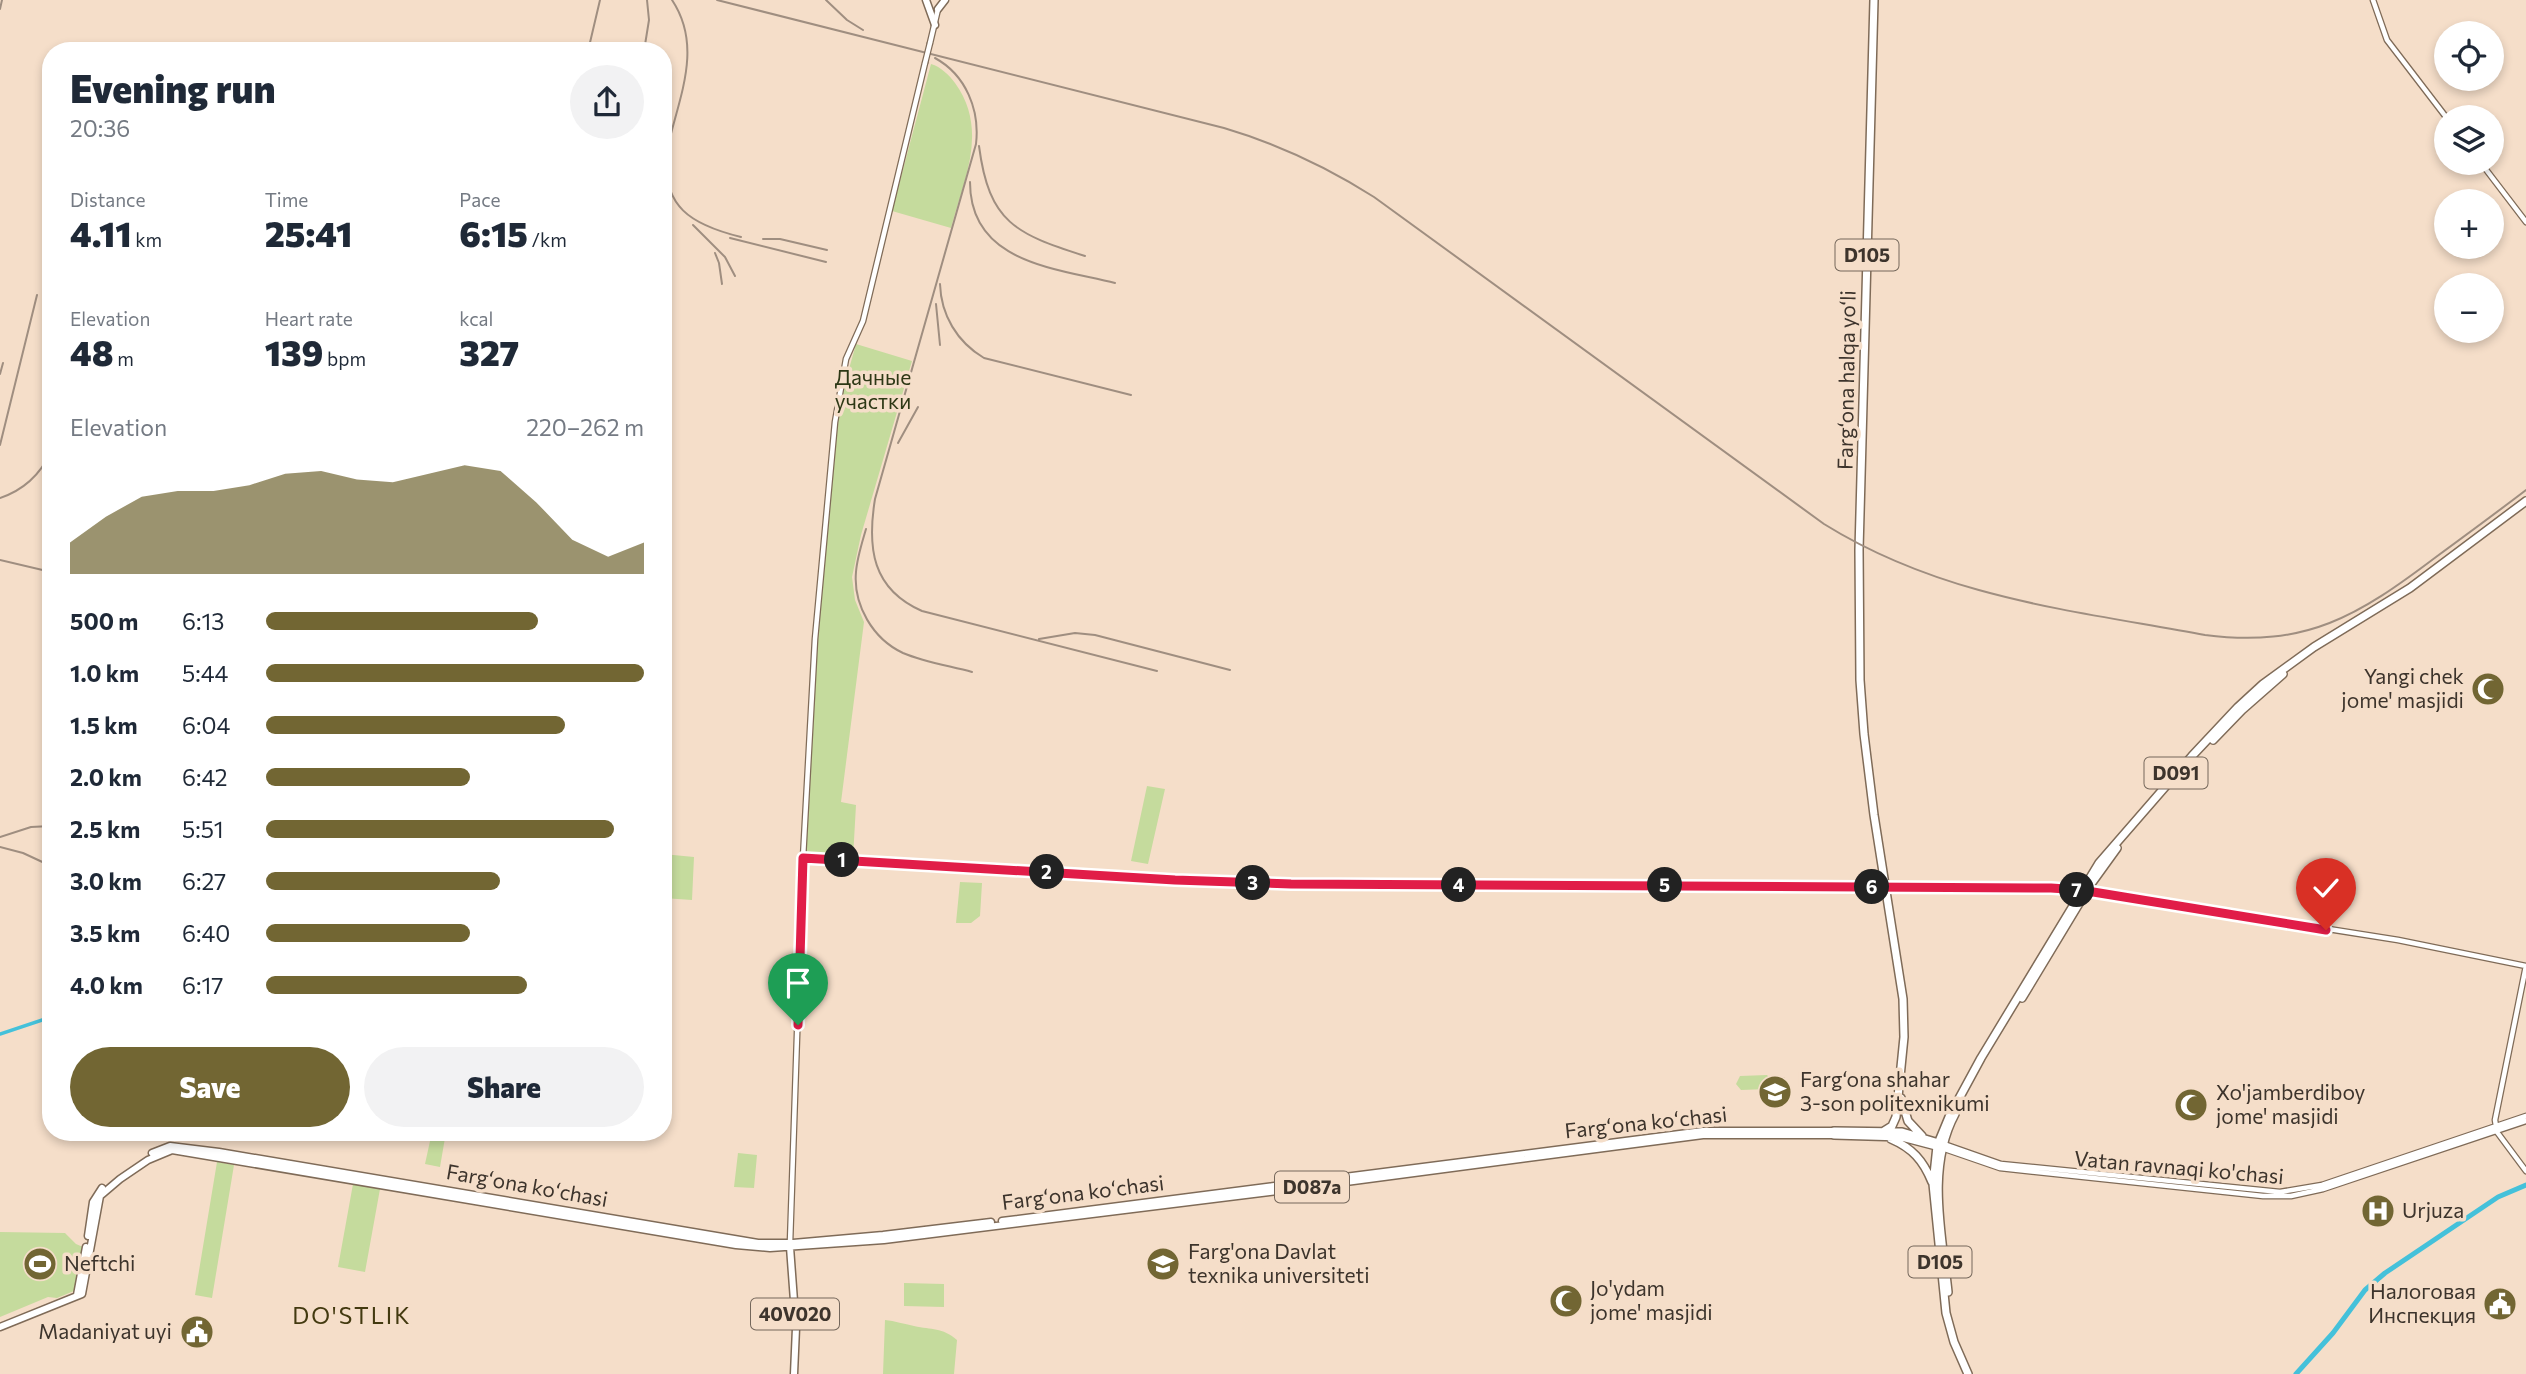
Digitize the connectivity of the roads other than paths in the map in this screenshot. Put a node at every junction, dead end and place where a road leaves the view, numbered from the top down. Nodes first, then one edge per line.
1 (926, 0) edge
2 (945, 0) edge
3 (1874, 0) edge
4 (2373, 0) edge
5 (938, 9) joint
6 (934, 25) junction
7 (2437, 105) edge
8 (2489, 175) edge
9 (2526, 222) edge
10 (2526, 501) edge
11 (2526, 508) edge
12 (2412, 590) junction
13 (803, 858) junction
14 (1886, 887) junction
15 (2083, 891) junction
16 (2526, 966) edge
17 (1900, 1083) junction
18 (2526, 1119) edge
19 (2496, 1129) junction
20 (1834, 1133) joint
21 (1884, 1134) junction
22 (1922, 1136) junction
23 (1940, 1145) junction
24 (2526, 1171) edge
25 (1933, 1184) junction
26 (791, 1247) junction
27 (0, 1328) edge
28 (796, 1374) edge
29 (1970, 1374) edge

1 - 6 main road
2 - 5 main road
3 - 14 highway, Farg‘ona halqa yo‘li / D105
4 - 7 main road
5 - 6 main road
6 - 13 main road, bridge
8 - 9 main road
10 - 12 highway, D091
11 - 12 highway, D091
12 - 15 highway, D091
13 - 14 main road
13 - 26 main road
14 - 15 main road
14 - 17 highway, Farg‘ona halqa yo‘li / D105
15 - 16 main road
15 - 23 highway, D091
16 - 19 main road
17 - 21 highway, D105
17 - 22 highway, D105
18 - 19 main road
19 - 23 main road, Vatan ravnaqi ko'chasi
19 - 24 main road
20 - 21 highway, Fargʻona koʻchasi / D105
20 - 26 main road, Fargʻona koʻchasi / D087a
21 - 22 highway, Fargʻona koʻchasi / D105
21 - 23 highway, Fargʻona koʻchasi / D105
21 - 25 highway, D105
22 - 23 highway, Fargʻona koʻchasi / D105
23 - 25 highway, D105
23 - 29 highway, D105
25 - 29 highway, D105
26 - 27 main road, Fargʻona koʻchasi
26 - 28 main road, 40V020
26 - 28 main road, 40V020

